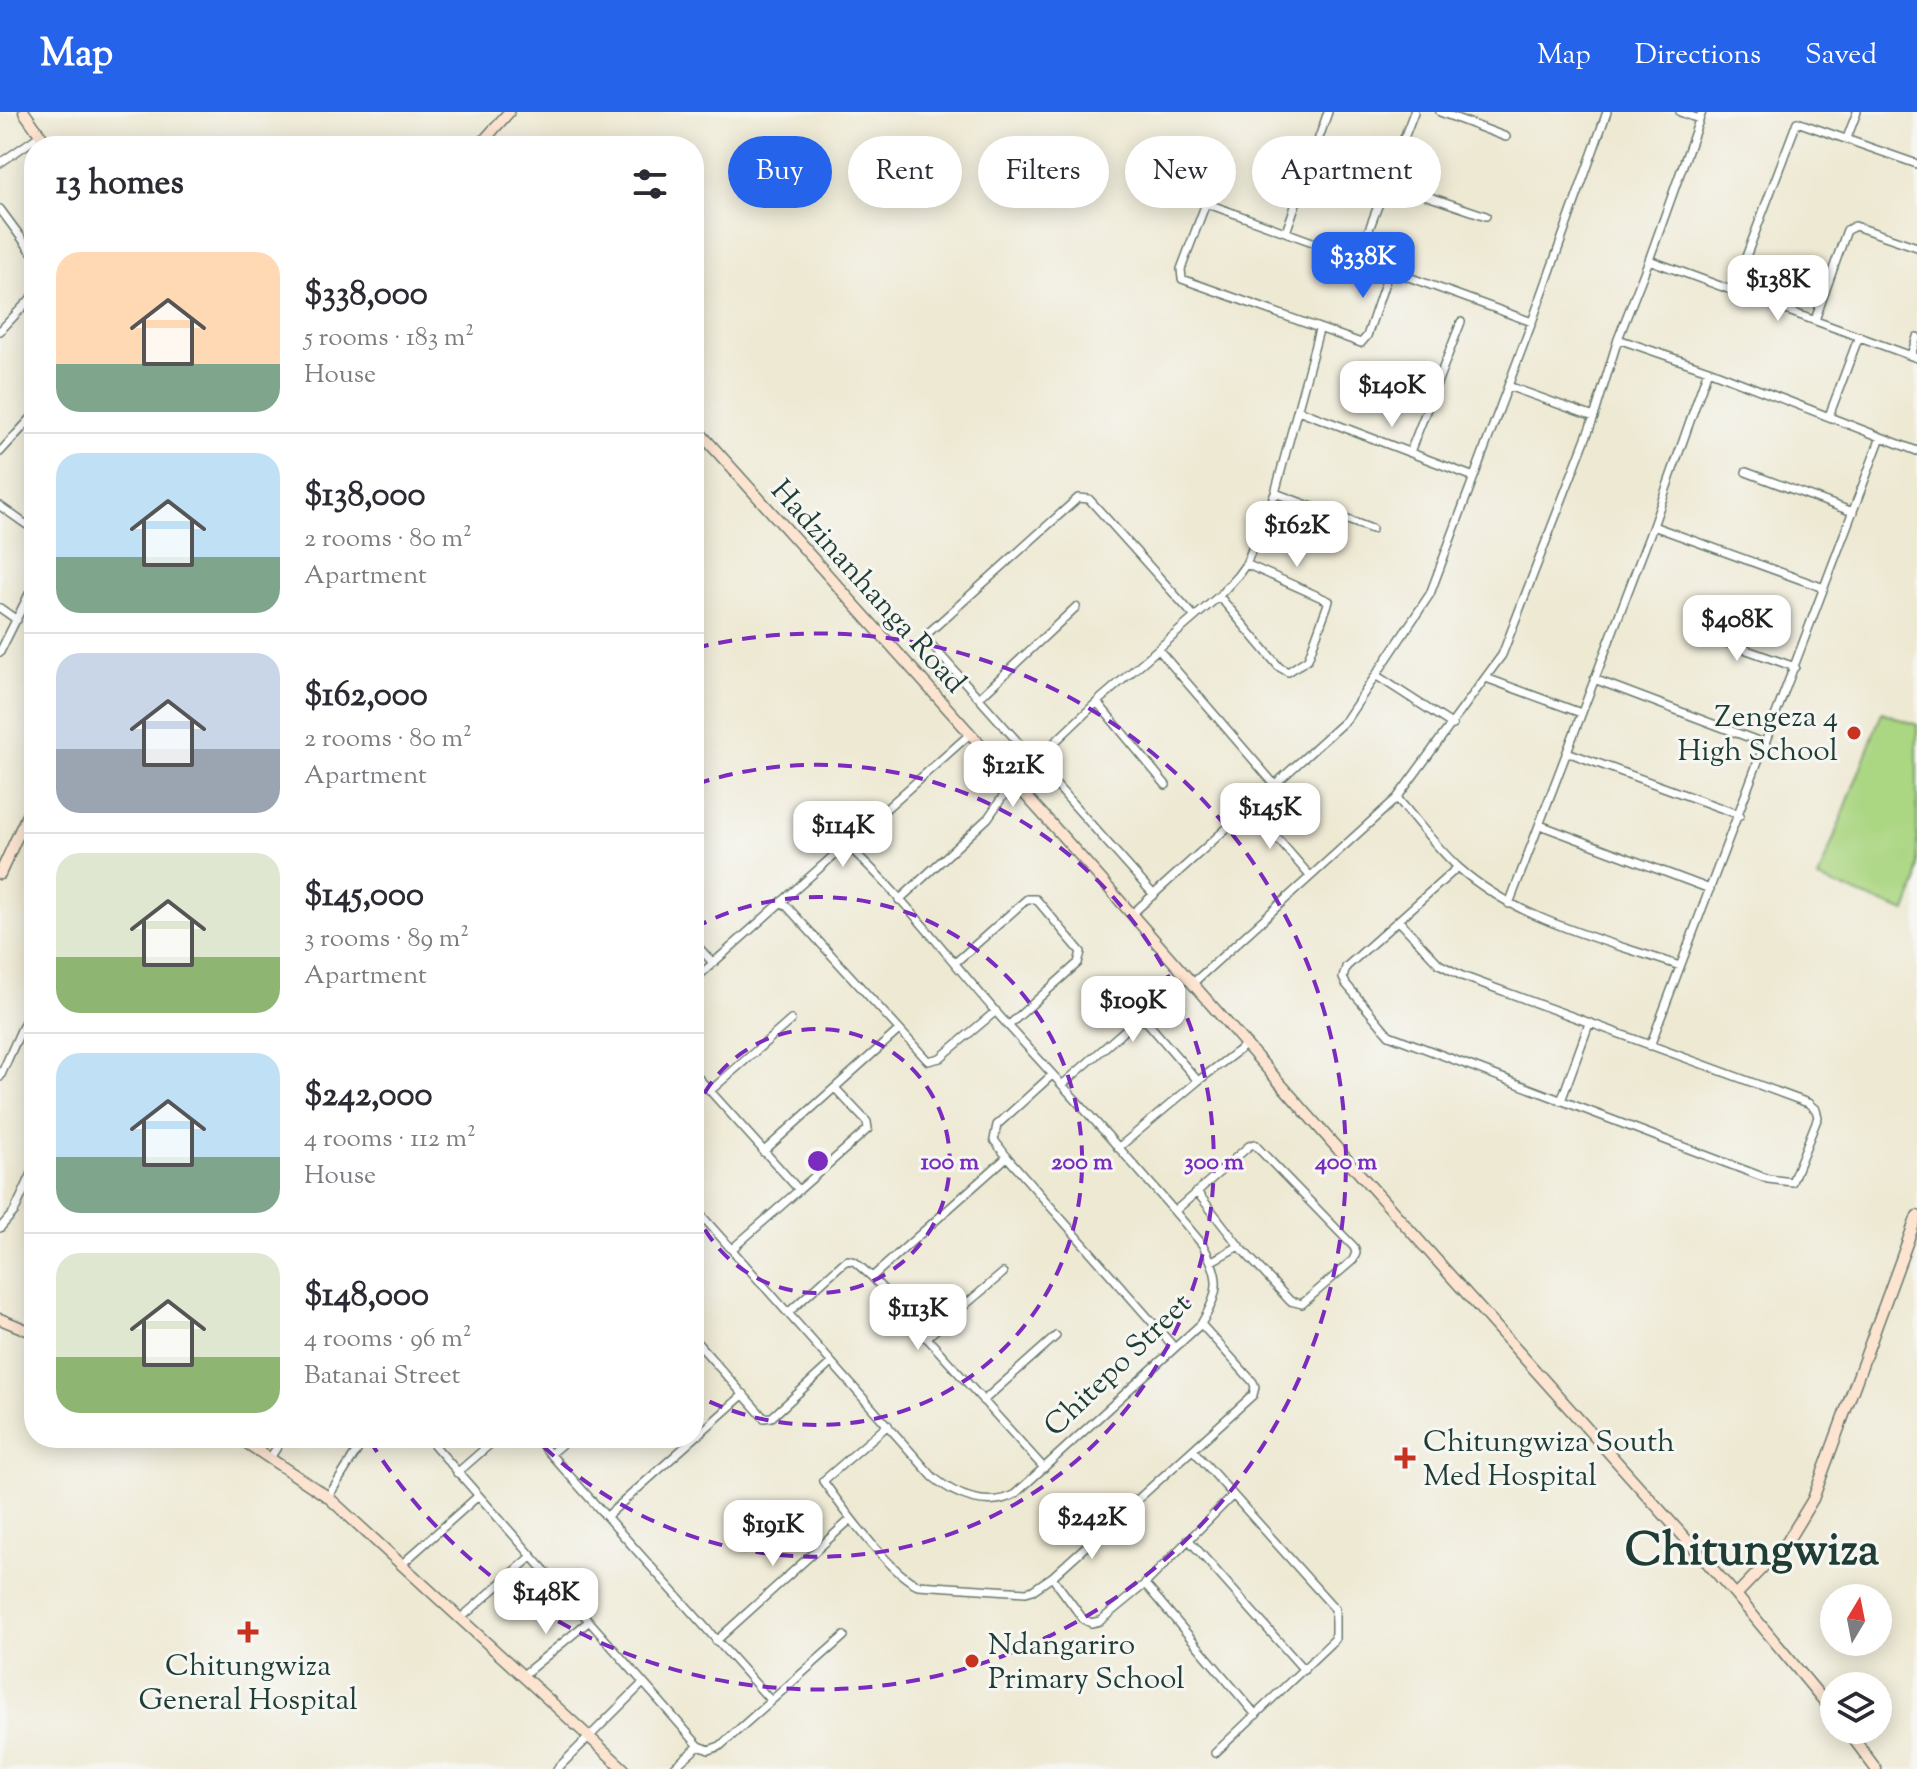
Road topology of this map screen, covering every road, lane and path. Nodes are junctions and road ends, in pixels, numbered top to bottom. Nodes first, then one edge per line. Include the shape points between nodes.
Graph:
1 (24, 112) edge
2 (509, 112) edge
3 (1328, 112) edge
4 (1414, 112) edge
5 (1440, 112) edge
6 (1607, 112) edge
7 (1680, 112) edge
8 (1800, 112) edge
9 (1857, 112) edge
10 (1700, 116) edge
11 (1797, 122) junction
12 (39, 136) edge
13 (488, 136) edge
14 (1406, 136) edge
15 (1506, 137) dead end
16 (1847, 138) junction
17 (24, 146) edge
18 (0, 163) edge
19 (1917, 164) edge
20 (1441, 201) edge
21 (1204, 208) edge
22 (1220, 208) edge
23 (1379, 208) edge
24 (0, 209) edge
25 (1486, 216) dead end
26 (1286, 232) junction
27 (24, 241) edge
28 (1917, 247) edge
29 (1358, 258) junction
30 (1649, 260) junction
31 (1389, 271) junction
32 (1733, 291) junction
33 (24, 306) edge
34 (1815, 320) junction
35 (1461, 322) dead end
36 (1532, 322) junction
37 (1319, 330) junction
38 (0, 331) edge
39 (1859, 336) junction
40 (1917, 337) edge
41 (1618, 339) junction
42 (1914, 356) edge
43 (1708, 370) junction
44 (1508, 386) junction
45 (1298, 410) junction
46 (1829, 416) junction
47 (1594, 417) junction
48 (24, 426) edge
49 (704, 437) edge
50 (1881, 437) junction
51 (1917, 451) edge
52 (0, 452) edge
53 (1410, 452) junction
54 (1746, 472) dead end
55 (1474, 477) junction
56 (1275, 493) junction
57 (0, 506) edge
58 (1853, 512) junction
59 (24, 523) edge
60 (1653, 526) junction
61 (1372, 529) dead end
62 (1246, 564) junction
63 (1824, 588) junction
64 (1219, 596) junction
65 (24, 605) edge
66 (1076, 607) dead end
67 (0, 608) edge
68 (1194, 616) junction
69 (17, 620) junction
70 (1690, 630) dead end
71 (1158, 649) junction
72 (0, 652) edge
73 (1795, 667) junction
74 (1377, 676) junction
75 (1486, 678) junction
76 (1594, 679) junction
77 (979, 698) junction
78 (1097, 702) junction
79 (1581, 713) junction
80 (1453, 725) junction
81 (970, 734) junction
82 (1766, 744) junction
83 (1567, 752) junction
84 (1035, 761) junction
85 (1013, 782) junction
86 (1166, 785) dead end
87 (1275, 785) junction
88 (1397, 798) junction
89 (1250, 807) junction
90 (1740, 815) junction
91 (24, 822) edge
92 (1540, 825) junction
93 (847, 845) junction
94 (1458, 867) junction
95 (0, 874) edge
96 (1310, 876) junction
97 (1710, 889) junction
98 (1154, 895) junction
99 (899, 900) junction
100 (782, 901) junction
101 (1509, 904) junction
102 (1132, 914) junction
103 (1399, 921) junction
104 (704, 953) edge
105 (956, 962) junction
106 (713, 963) junction
107 (1680, 966) junction
108 (704, 971) edge
109 (1193, 983) junction
110 (996, 1011) junction
111 (791, 1020) dead end
112 (24, 1023) edge
113 (1589, 1024) junction
114 (1009, 1025) junction
115 (899, 1030) junction
116 (1247, 1044) junction
117 (1650, 1046) junction
118 (1052, 1075) junction
119 (0, 1077) edge
120 (1198, 1081) junction
121 (704, 1084) edge
122 (1062, 1085) junction
123 (835, 1088) junction
124 (710, 1091) junction
125 (1561, 1101) junction
126 (1118, 1148) junction
127 (763, 1152) junction
128 (1007, 1157) junction
129 (24, 1190) edge
130 (799, 1190) junction
131 (1197, 1192) junction
132 (1175, 1211) junction
133 (1917, 1216) edge
134 (704, 1218) edge
135 (0, 1228) edge
136 (1239, 1246) junction
137 (732, 1249) junction
138 (1212, 1261) junction
139 (1003, 1273) dead end
140 (872, 1277) junction
141 (789, 1312) junction
142 (0, 1319) edge
143 (1201, 1324) junction
144 (24, 1329) edge
145 (1056, 1336) dead end
146 (926, 1338) junction
147 (1174, 1347) junction
148 (704, 1350) edge
149 (831, 1363) junction
150 (744, 1394) junction
151 (983, 1401) junction
152 (888, 1425) junction
153 (704, 1430) edge
154 (254, 1448) edge
155 (276, 1448) edge
156 (359, 1448) edge
157 (436, 1448) edge
158 (486, 1448) edge
159 (545, 1448) edge
160 (557, 1448) edge
161 (683, 1448) edge
162 (1193, 1450) junction
163 (550, 1454) junction
164 (270, 1458) junction
165 (1044, 1468) junction
166 (457, 1473) junction
167 (1232, 1496) junction
168 (328, 1497) junction
169 (477, 1497) junction
170 (607, 1516) junction
171 (851, 1519) junction
172 (1188, 1539) junction
173 (531, 1557) junction
174 (402, 1564) junction
175 (1052, 1577) junction
176 (1145, 1584) junction
177 (1736, 1595) junction
178 (461, 1618) junction
179 (588, 1622) junction
180 (844, 1636) dead end
181 (716, 1641) junction
182 (1304, 1670) junction
183 (523, 1675) junction
184 (643, 1683) junction
185 (1820, 1696) edge
186 (771, 1701) junction
187 (1256, 1715) junction
188 (588, 1735) junction
189 (1857, 1744) edge
190 (699, 1746) junction
191 (1215, 1753) dead end
192 (557, 1769) edge
193 (624, 1769) edge
194 (672, 1769) edge
195 (1876, 1769) edge

1 - 12 street
2 - 13 street
3 - 26 street
4 - 14 street
5 - 15 street
6 - 36 street
7 - 10 street
8 - 11 street
9 - 16 street
10 - 30 street
11 - 16 street
11 - 32 street
16 - 19 street
17 - 18 street
20 - 25 street
21 - 37 street via 1182,279
22 - 26 street
23 - 29 street
24 - 27 street
26 - 29 street
28 - 34 street via 1855,226 1847,230
29 - 31 street
30 - 32 street
30 - 41 street
31 - 36 street
31 - 37 street via 1361,343
32 - 34 street
33 - 38 street
34 - 39 street
35 - 53 street
36 - 44 street
37 - 45 street
39 - 42 street
39 - 46 street
40 - 42 street
41 - 43 street
41 - 47 street
43 - 46 street
43 - 60 street
44 - 47 street
44 - 55 street
45 - 53 street
45 - 56 street
46 - 50 street
47 - 75 street via 1502,655
48 - 52 street
49 - 81 street, Hadzinanhanga Road
50 - 51 street
50 - 58 street
53 - 55 street
54 - 58 street
55 - 74 street via 1430,594
56 - 61 street
56 - 62 street
57 - 59 street
58 - 63 street
60 - 63 street
60 - 76 street
62 - 64 street
62 - 64 street via 1329,601 1308,659 1288,672 1279,667
63 - 73 street
64 - 68 street
65 - 69 street
66 - 77 street
67 - 69 street
68 - 71 street
68 - 77 street via 1089,499 1078,498 927,634
69 - 72 street
70 - 73 street
71 - 78 street
71 - 87 street
73 - 82 street
74 - 80 street
74 - 87 street via 1346,720
75 - 79 street
75 - 80 street
76 - 79 street
76 - 82 street
77 - 84 street
78 - 84 street
78 - 86 street
79 - 83 street
80 - 88 street
81 - 85 street, Hadzinanhanga Road
81 - 93 street
82 - 90 street
83 - 90 street
83 - 92 street
84 - 85 street
84 - 98 street
85 - 99 street via 988,818
85 - 102 street, Hadzinanhanga Road
87 - 89 street
88 - 94 street
88 - 96 street
89 - 96 street
89 - 98 street
90 - 97 street
91 - 95 street
92 - 97 street
92 - 101 street
93 - 99 street, Chitepo Street
93 - 100 street
94 - 101 street
94 - 103 street
96 - 109 street
97 - 107 street
98 - 102 street
99 - 105 street, Chitepo Street
100 - 106 street
100 - 115 street
101 - 107 street
102 - 109 street, Hadzinanhanga Road
103 - 113 street via 1439,964
103 - 125 street via 1344,973 1346,984 1389,1035
104 - 106 street
105 - 110 street, Chitepo Street
105 - 114 street via 1027,899 1036,899 1081,952 1078,963
106 - 108 street
107 - 117 street
109 - 116 street, Hadzinanhanga Road
110 - 114 street, Chitepo Street
110 - 115 street via 934,1061 925,1059
111 - 124 street
112 - 119 street
113 - 117 street
113 - 125 street
114 - 118 street, Chitepo Street
115 - 123 street
116 - 120 street
116 - 177 street, Hadzinanhanga Road
117 - 125 street via 1813,1106 1818,1117 1792,1182 1768,1179
118 - 122 street, Chitepo Street
118 - 128 street via 997,1125 994,1140
120 - 122 street via 1142,1020
120 - 126 street
121 - 124 street
122 - 126 street, Chitepo Street
123 - 127 street
123 - 130 street via 868,1129
124 - 127 street
126 - 132 street, Chitepo Street
127 - 130 street
128 - 140 street
128 - 147 street
129 - 135 street
130 - 137 street
131 - 132 street
131 - 136 street
131 - 136 street via 1254,1144 1356,1253 1317,1292 1297,1304
132 - 138 street, Chitepo Street
133 - 177 street via 1813,1499 1787,1542
134 - 137 street, Chitepo Street
136 - 138 street
137 - 141 street, Chitepo Street
138 - 143 street, Chitepo Street via 1215,1300
139 - 146 street
140 - 141 street via 848,1260
140 - 146 street
141 - 149 street, Chitepo Street
142 - 144 street
143 - 147 street, Chitepo Street
143 - 162 street via 1253,1382 1255,1391
145 - 151 street
146 - 151 street
147 - 165 street, Chitepo Street
148 - 150 street
149 - 150 street via 772,1417 764,1418
149 - 152 street, Chitepo Street
150 - 153 street
151 - 165 street
152 - 165 street, Chitepo Street via 933,1477 976,1499 1007,1498
152 - 171 street via 823,1481
154 - 164 street
155 - 164 street
156 - 168 street
157 - 166 street
158 - 166 street
159 - 163 street
160 - 163 street
161 - 170 street
162 - 167 street
162 - 175 street
163 - 170 street
164 - 168 street
166 - 169 street
167 - 172 street
167 - 182 street via 1335,1609 1335,1639
168 - 174 street
169 - 173 street
169 - 174 street
170 - 181 street
171 - 175 street via 902,1576 918,1585 1026,1592
171 - 181 street
172 - 176 street
172 - 182 street
173 - 178 street
173 - 179 street
174 - 178 street
175 - 176 street via 1091,1623
176 - 187 street
177 - 185 street, Hadzinanhanga Road
178 - 183 street
179 - 183 street
179 - 184 street
180 - 186 street
181 - 186 street
182 - 187 street
183 - 188 street
184 - 188 street
184 - 190 street
186 - 190 street via 720,1746
187 - 191 street
188 - 192 street
188 - 193 street
189 - 195 street
190 - 194 street

